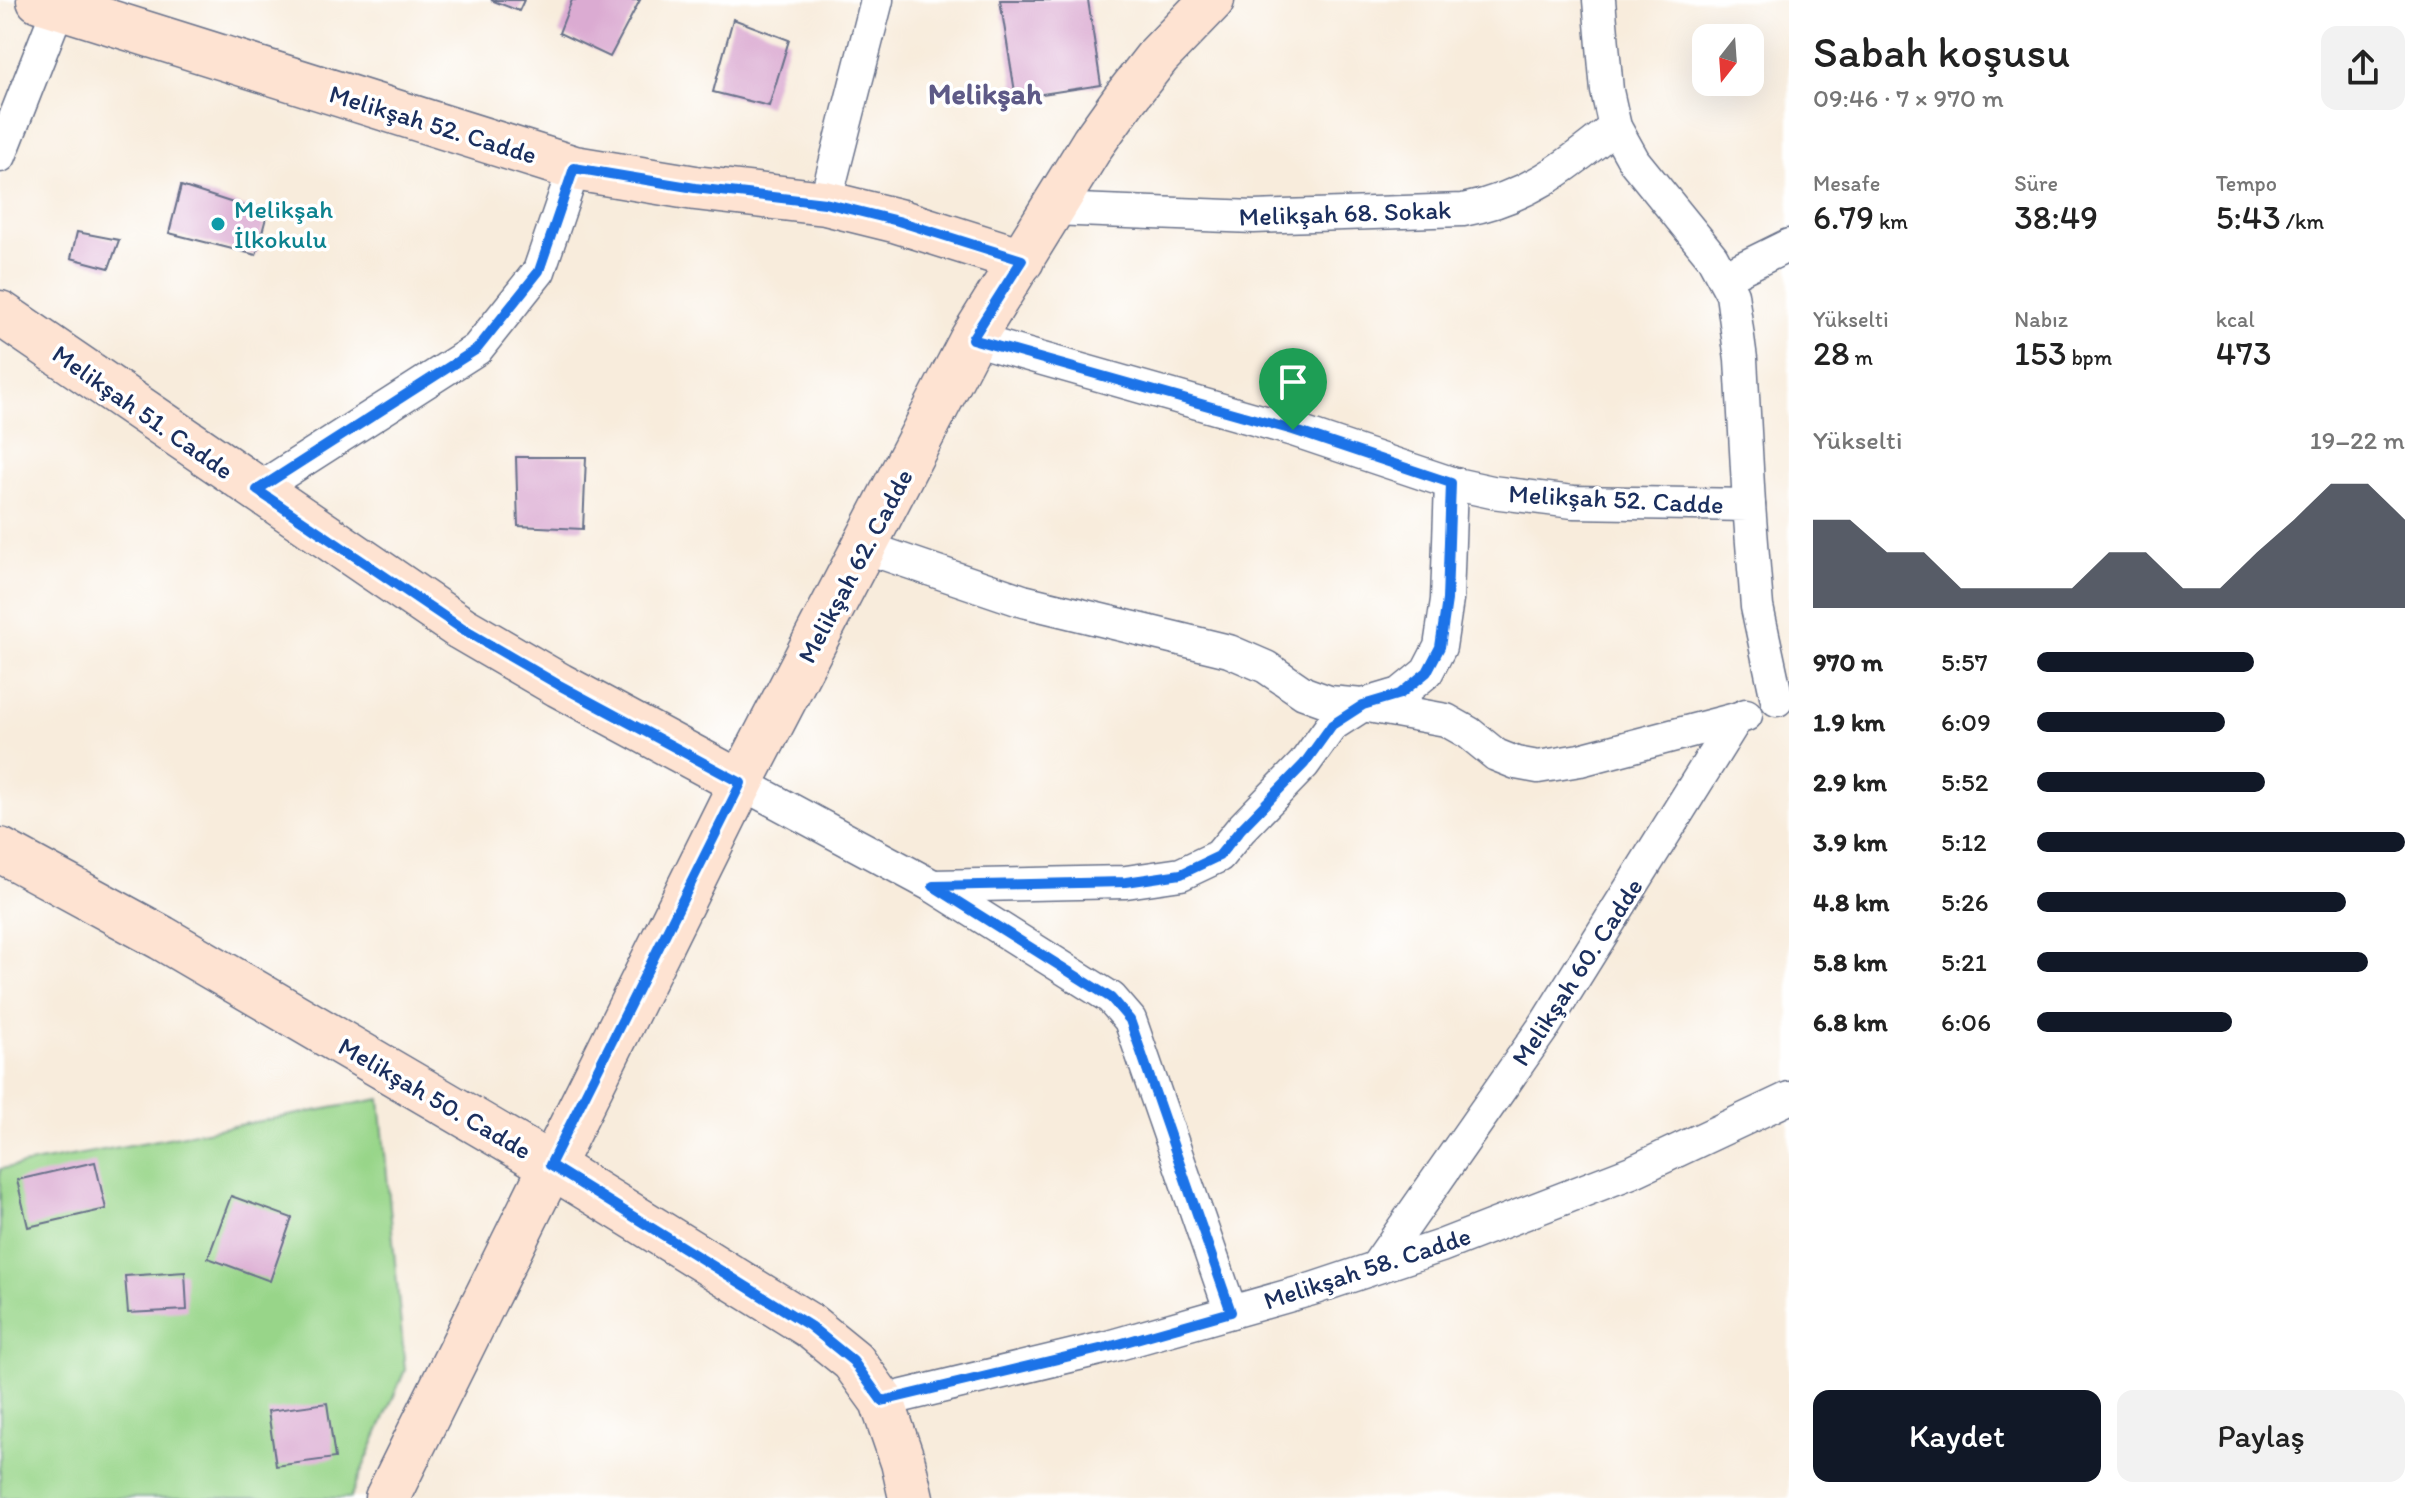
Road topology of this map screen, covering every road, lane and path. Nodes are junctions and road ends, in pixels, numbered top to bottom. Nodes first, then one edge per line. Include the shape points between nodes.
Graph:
1 (877, 0) edge
2 (1212, 0) edge
3 (1599, 0) edge
4 (49, 3) edge
5 (1615, 127) junction
6 (0, 156) edge
7 (574, 168) junction
8 (825, 203) junction
9 (1052, 209) junction
10 (1789, 245) edge
11 (1022, 260) junction
12 (1724, 277) junction
13 (0, 313) edge
14 (972, 339) junction
15 (1451, 483) junction
16 (257, 490) junction
17 (1749, 505) junction
18 (864, 547) junction
19 (1783, 698) edge
20 (1363, 705) junction
21 (1736, 719) junction
22 (741, 783) junction
23 (0, 850) edge
24 (933, 886) junction
25 (1789, 1098) edge
26 (550, 1165) junction
27 (1376, 1267) junction
28 (1231, 1312) junction
29 (882, 1401) junction
30 (387, 1498) edge
31 (911, 1498) edge

1 - 8 street
2 - 9 street, Melikşah 62. Cadde via 1149,67
3 - 5 street
4 - 6 street
4 - 7 street, Melikşah 52. Cadde
5 - 9 street, Melikşah 68. Sokak via 1545,181 1493,205 1463,210 1254,217
5 - 12 street via 1634,161
7 - 8 street, Melikşah 52. Cadde
7 - 16 street via 539,271 477,349
8 - 11 street, Melikşah 52. Cadde
9 - 11 street, Melikşah 62. Cadde
10 - 12 street
11 - 14 street, Melikşah 62. Cadde
12 - 17 street via 1732,294 1741,359
13 - 16 street, Melikşah 51. Cadde
14 - 15 street, Melikşah 52. Cadde via 1293,430
14 - 18 street, Melikşah 62. Cadde
15 - 17 street, Melikşah 52. Cadde via 1573,502
15 - 20 street via 1440,647 1427,672 1400,694
16 - 22 street, Melikşah 51. Cadde via 461,628
17 - 19 street, Melikşah 52. Cadde via 1757,607
18 - 20 street via 1023,601 1229,651 1266,667 1304,693
18 - 22 street, Melikşah 62. Cadde
19 - 21 street
20 - 21 street via 1446,720 1496,755 1538,767
20 - 24 street via 1332,725 1304,764 1219,856 1181,874 1126,882
21 - 27 street, Melikşah 60. Cadde via 1545,1025
22 - 24 street, Melikşah 51. Cadde
22 - 26 street, Melikşah 62. Cadde
23 - 26 street, Melikşah 50. Cadde via 162,938
24 - 28 street, Melikşah 51. Cadde via 1111,998 1130,1020
25 - 27 street, Melikşah 58. Cadde via 1634,1171
26 - 29 street, Melikşah 50. Cadde via 810,1326 853,1361
26 - 30 street, Melikşah 62. Cadde
27 - 28 street, Melikşah 58. Cadde
28 - 29 street, Melikşah 58. Cadde
29 - 31 street, Melikşah 50. Cadde

